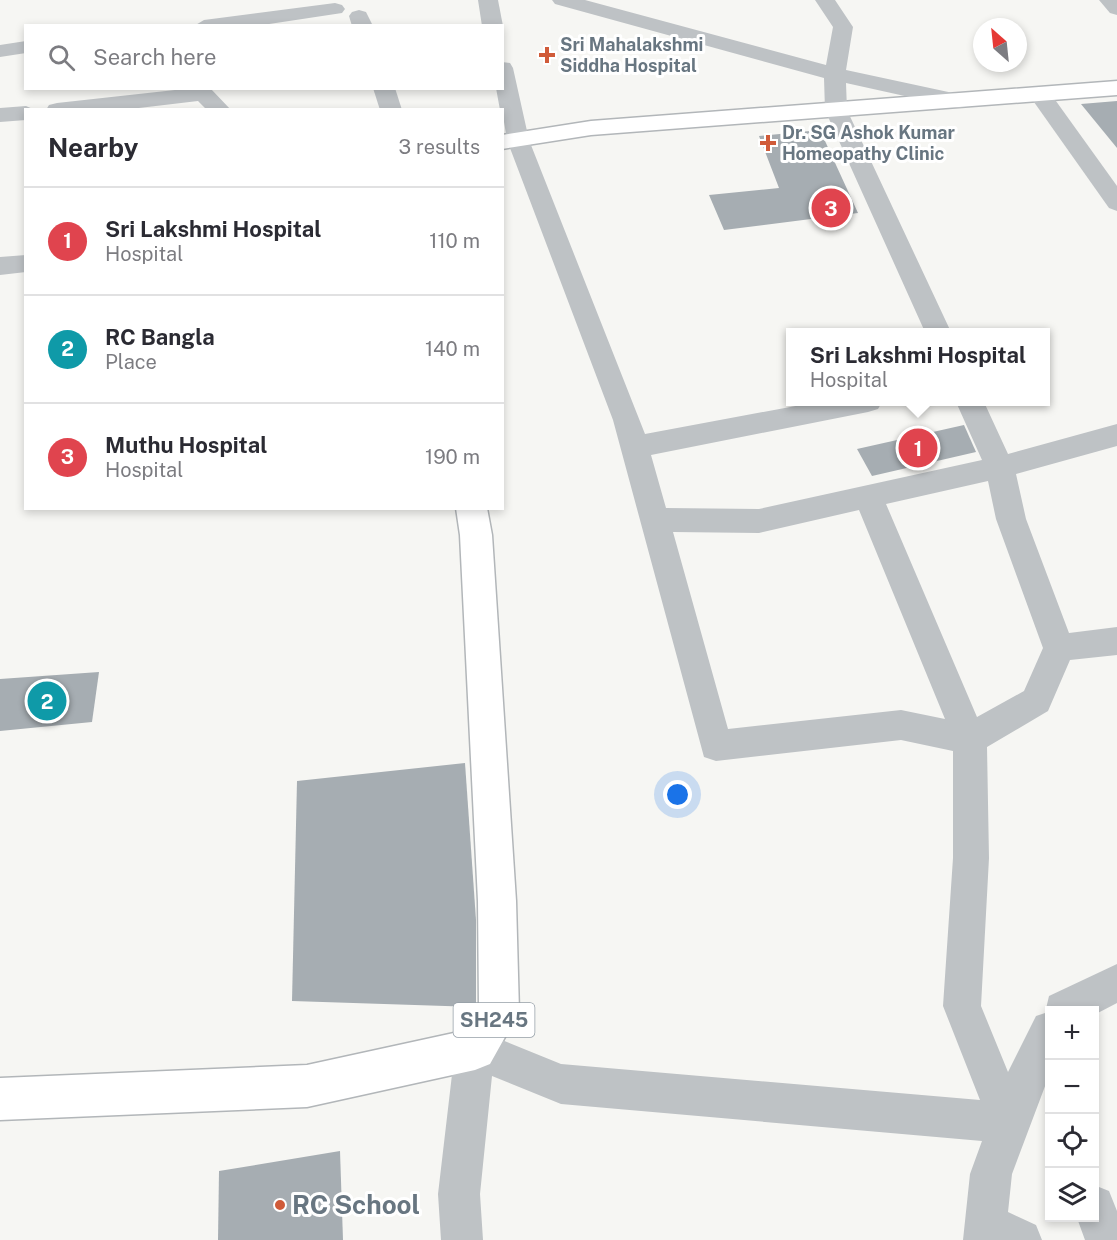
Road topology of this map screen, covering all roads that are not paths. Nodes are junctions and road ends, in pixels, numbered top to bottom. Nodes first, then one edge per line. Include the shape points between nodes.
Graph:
1 (488, 0) edge
2 (562, 0) edge
3 (825, 0) edge
4 (1108, 0) edge
5 (335, 9) dead end
6 (1117, 9) edge
7 (219, 24) edge
8 (493, 24) edge
9 (24, 47) edge
10 (0, 51) edge
11 (835, 74) junction
12 (504, 86) edge
13 (1117, 88) edge
14 (385, 90) edge
15 (1041, 95) junction
16 (959, 101) junction
17 (75, 108) edge
18 (218, 108) edge
19 (390, 108) edge
20 (836, 110) junction
21 (24, 113) edge
22 (0, 115) edge
23 (510, 141) edge
24 (1117, 203) edge
25 (24, 263) edge
26 (0, 266) edge
27 (936, 328) edge
28 (847, 406) edge
29 (972, 406) edge
30 (1117, 435) edge
31 (634, 447) junction
32 (1000, 468) junction
33 (868, 497) junction
34 (471, 510) edge
35 (654, 520) junction
36 (1117, 641) edge
37 (1059, 648) junction
38 (970, 739) junction
39 (1117, 983) edge
40 (1073, 1006) edge
41 (475, 1049) junction
42 (1045, 1051) edge
43 (0, 1099) edge
44 (1010, 1123) junction
45 (1099, 1218) edge
46 (997, 1235) edge
47 (462, 1240) edge
48 (1106, 1240) edge

1 - 8 street
2 - 11 street
3 - 11 street via 843,27
4 - 6 street
5 - 7 street
9 - 10 street
11 - 16 street
11 - 20 street
12 - 23 street
13 - 15 main road
14 - 19 street
15 - 16 main road
15 - 24 street
16 - 20 main road
17 - 18 street via 203,94
20 - 23 main road via 591,128
20 - 27 street
21 - 22 street
23 - 31 street via 627,420
25 - 26 street
28 - 31 street
29 - 32 street
30 - 32 street
31 - 35 street
32 - 33 street
32 - 37 street via 1011,519
33 - 35 street via 759,521
33 - 38 street
34 - 41 main road, SH245 via 478,559 500,1012
35 - 38 street via 716,746 901,725
36 - 37 street
37 - 38 street via 1036,700
38 - 44 street via 971,858 962,1006
39 - 40 street
41 - 43 main road, SH245 via 307,1086
41 - 44 street via 561,1084
41 - 47 street via 459,1194
42 - 44 street via 1023,1085
44 - 46 street via 992,1174
45 - 48 street

